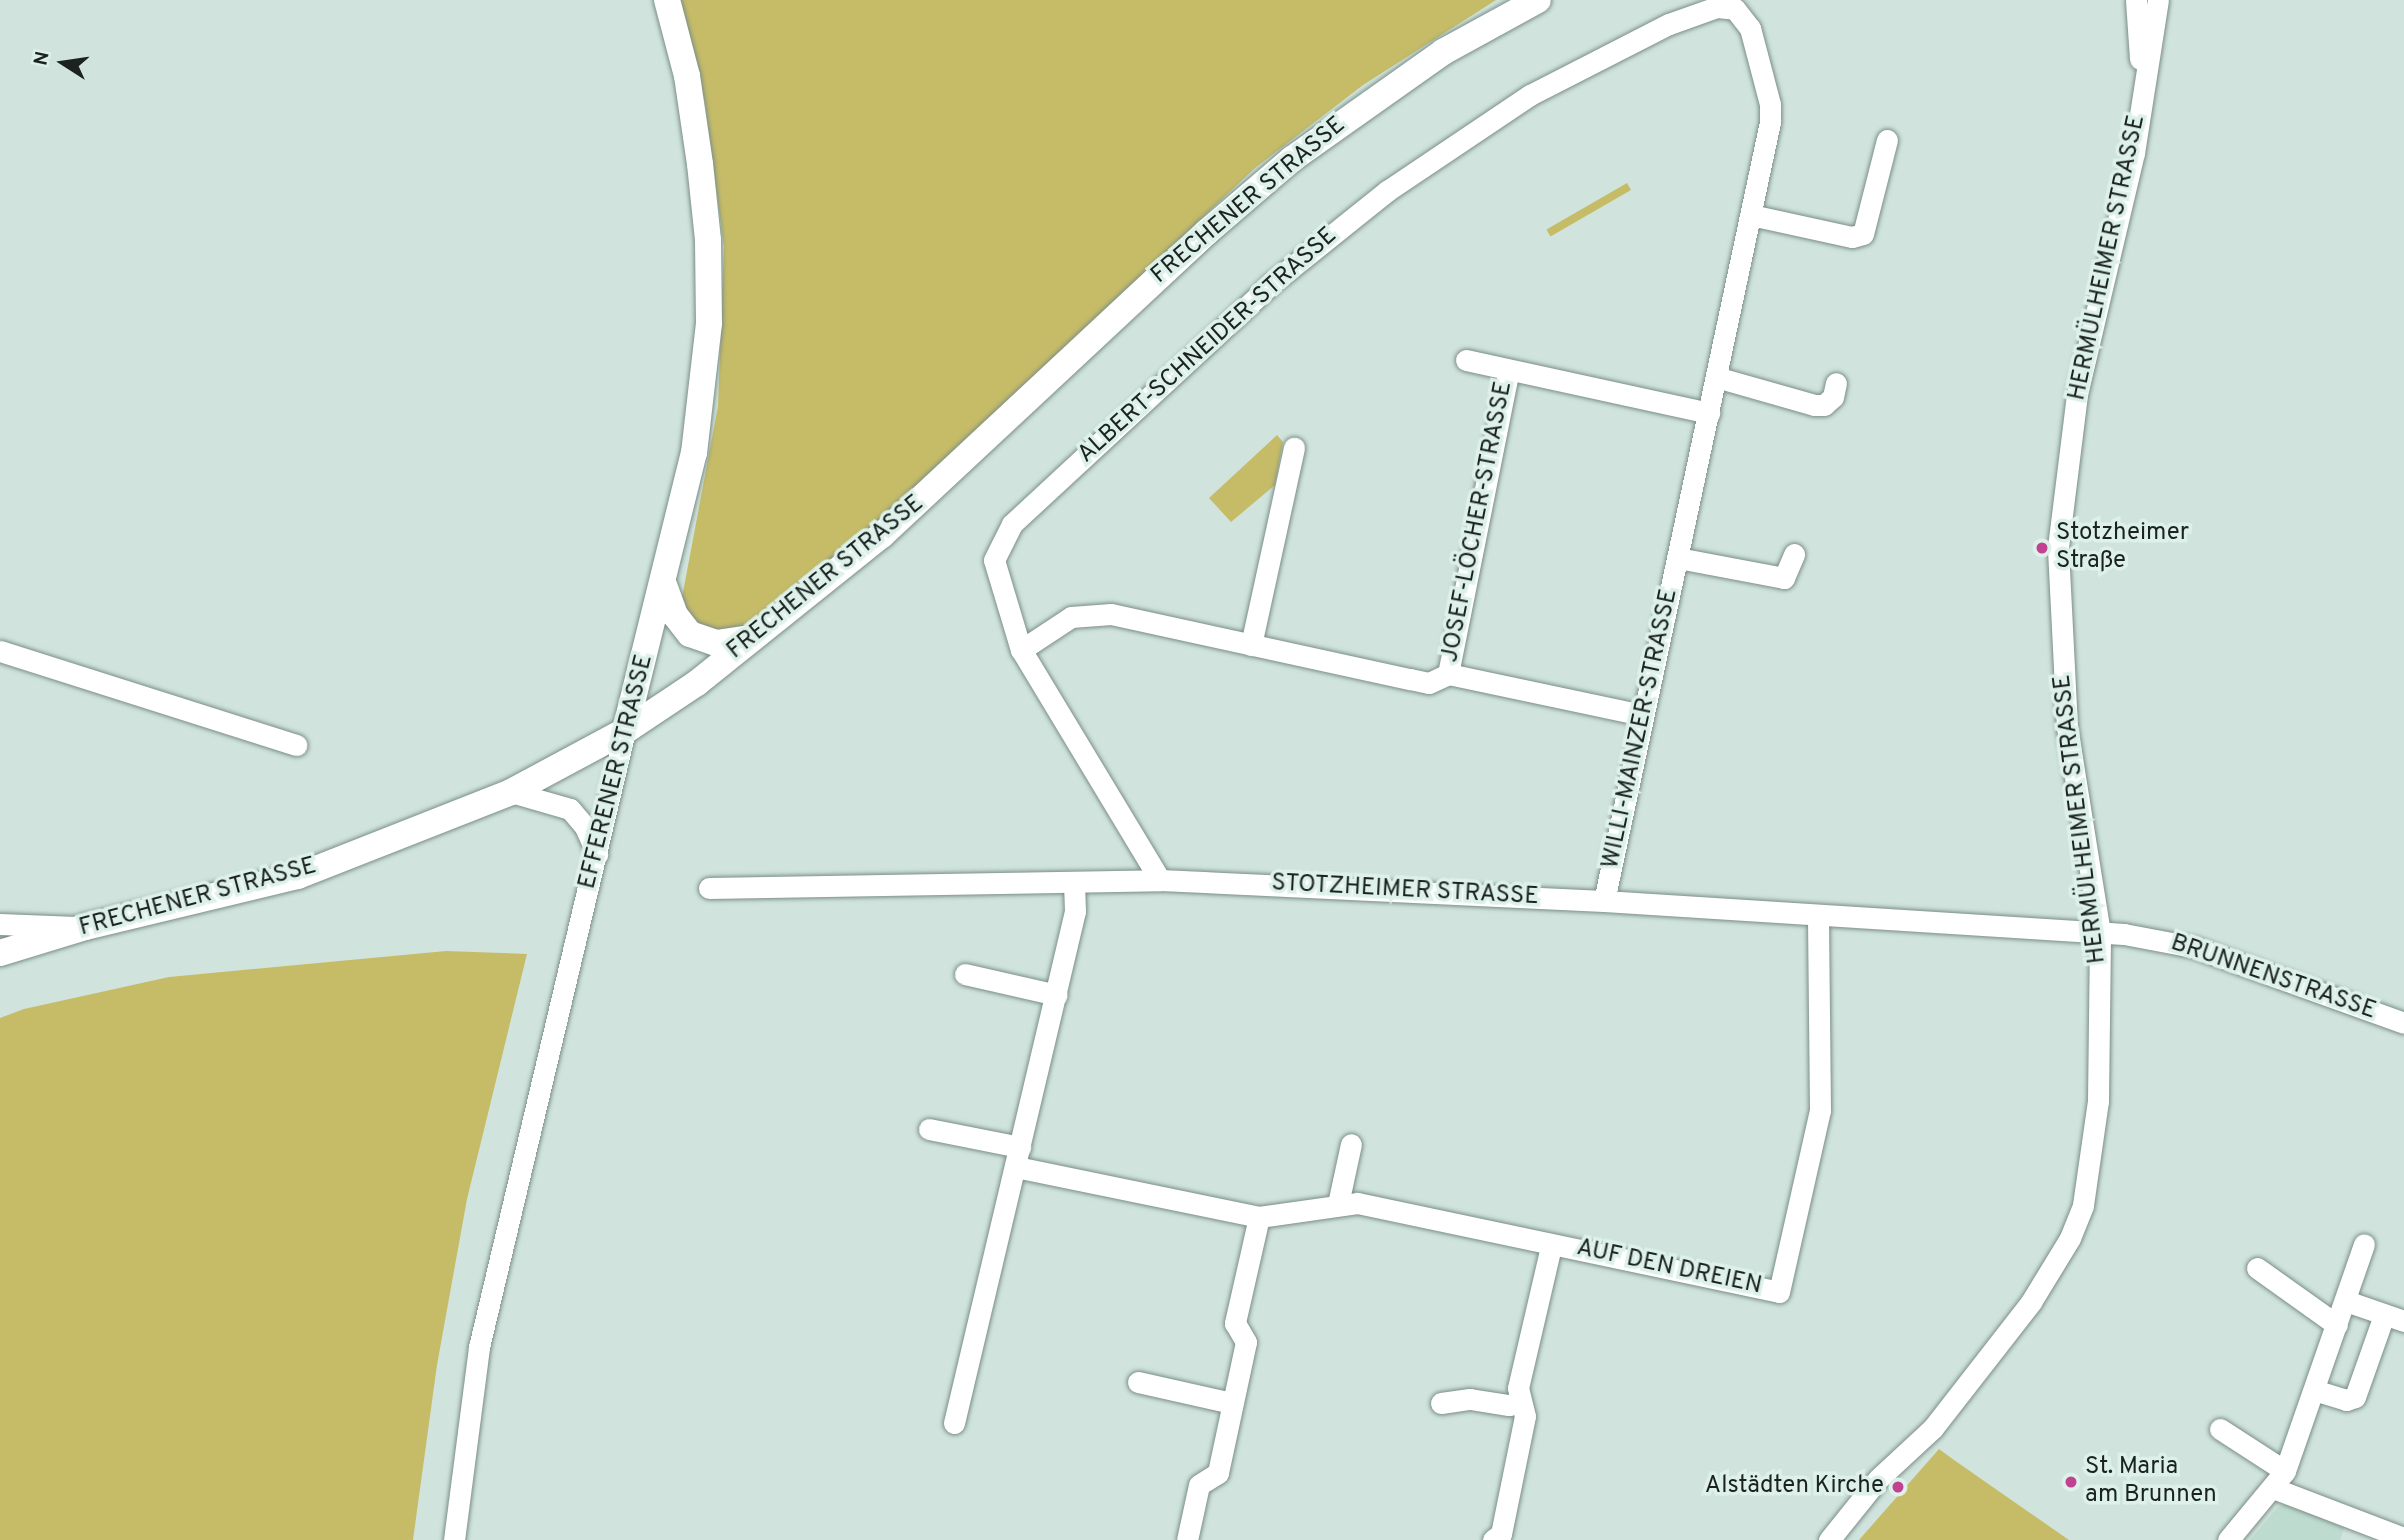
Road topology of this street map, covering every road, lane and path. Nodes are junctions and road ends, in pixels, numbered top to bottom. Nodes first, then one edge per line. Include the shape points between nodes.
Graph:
1 (667, 0) edge
2 (1538, 0) edge
3 (2136, 0) edge
4 (2158, 0) edge
5 (1751, 9) edge
6 (2142, 100) junction
7 (1887, 140) dead end
8 (1751, 215) junction
9 (1466, 360) dead end
10 (1508, 370) junction
11 (1716, 377) junction
12 (1836, 383) dead end
13 (1709, 413) junction
14 (1294, 448) dead end
15 (1794, 554) dead end
16 (1678, 558) junction
17 (664, 585) junction
18 (754, 638) junction
19 (1251, 645) junction
20 (1021, 650) junction
21 (0, 651) edge
22 (1448, 674) junction
23 (1643, 715) junction
24 (625, 731) junction
25 (296, 745) dead end
26 (511, 792) junction
27 (597, 854) junction
28 (1160, 880) junction
29 (1074, 883) junction
30 (709, 888) dead end
31 (1604, 901) junction
32 (1818, 918) junction
33 (0, 923) edge
34 (85, 927) junction
35 (2100, 933) junction
36 (0, 953) edge
37 (965, 974) dead end
38 (1056, 995) junction
39 (2404, 1023) edge
40 (929, 1129) dead end
41 (1351, 1144) dead end
42 (1018, 1157) junction
43 (1338, 1204) junction
44 (1259, 1217) junction
45 (2364, 1244) dead end
46 (1550, 1246) junction
47 (2257, 1268) dead end
48 (2346, 1301) junction
49 (2394, 1318) edge
50 (2337, 1325) junction
51 (1138, 1382) dead end
52 (2314, 1390) junction
53 (1520, 1402) junction
54 (1441, 1403) dead end
55 (1232, 1404) junction
56 (954, 1423) dead end
57 (2220, 1429) dead end
58 (2279, 1479) junction
59 (2401, 1538) edge
60 (454, 1540) edge
61 (1186, 1540) edge
62 (1493, 1540) edge
63 (1829, 1540) edge
64 (2228, 1540) edge

1 - 17 main road, EFFERENER STRASSE via 687,76 700,164 708,240 709,323 694,453
2 - 18 main road, FRECHENER STRASSE via 1433,59 1292,159 1207,232 882,536
3 - 6 street, HERMÜLHEIMER STRASSE
4 - 6 street, HERMÜLHEIMER STRASSE
5 - 8 street, WILLI-MAINZER-STRASSE via 1770,104
5 - 20 street, ALBERT-SCHNEIDER-STRASSE via 1717,7 1669,24 1530,95 1387,191 1271,284 1012,524 994,560
6 - 35 street, HERMÜLHEIMER STRASSE via 2121,214 2077,394 2058,547 2067,727
7 - 8 street via 1863,234 1852,237
8 - 11 street, WILLI-MAINZER-STRASSE
9 - 10 street, JOSEF-LÖCHER-STRASSE
10 - 13 street, JOSEF-LÖCHER-STRASSE
10 - 22 street, JOSEF-LÖCHER-STRASSE
11 - 12 street via 1814,405 1824,405 1833,397
11 - 13 street, WILLI-MAINZER-STRASSE
13 - 16 street, WILLI-MAINZER-STRASSE
14 - 19 street
15 - 16 street, WILLI-MAINZER-STRASSE via 1784,578
16 - 23 street, WILLI-MAINZER-STRASSE
17 - 18 main road via 675,615 690,635 716,643
17 - 24 main road, EFFERENER STRASSE
18 - 24 main road, FRECHENER STRASSE
19 - 20 street via 1111,614 1071,617
19 - 22 street via 1429,683
20 - 28 street, ALBERT-SCHNEIDER-STRASSE
21 - 25 street
22 - 23 street
23 - 31 street, WILLI-MAINZER-STRASSE
24 - 26 main road, FRECHENER STRASSE
24 - 27 street, EFFERENER STRASSE
26 - 27 street via 570,808
26 - 34 main road, FRECHENER STRASSE via 298,876
27 - 60 street, EFFERENER STRASSE via 479,1347
28 - 29 street, STOTZHEIMER STRASSE
28 - 31 street, STOTZHEIMER STRASSE
29 - 30 street, STOTZHEIMER STRASSE
29 - 38 street via 1075,911
31 - 32 street, STOTZHEIMER STRASSE
32 - 35 street, STOTZHEIMER STRASSE
32 - 46 street, AUF DEN DREIEN via 1820,1110 1779,1292
33 - 34 street
34 - 36 main road, FRECHENER STRASSE
35 - 39 street, BRUNNENSTRASSE via 2193,947
35 - 63 street, HERMÜLHEIMER STRASSE via 2098,1101 2083,1205 2070,1238 2031,1302 1933,1428 1878,1479
37 - 38 street
38 - 42 street
40 - 42 street
41 - 43 street
42 - 44 street
42 - 56 street
43 - 44 street
43 - 46 street via 1401,1210
44 - 55 street via 1235,1322 1246,1342
45 - 48 street
46 - 53 street, AUF DEN DREIEN via 1518,1388
47 - 50 street
48 - 49 street
48 - 50 street
49 - 52 street via 2355,1397 2346,1400
50 - 52 street
51 - 55 street
52 - 58 street
53 - 54 street via 1509,1405 1470,1399
53 - 62 street, AUF DEN DREIEN via 1525,1416 1501,1534
55 - 61 street via 1218,1473 1199,1485
57 - 58 street
58 - 59 street
58 - 64 street

